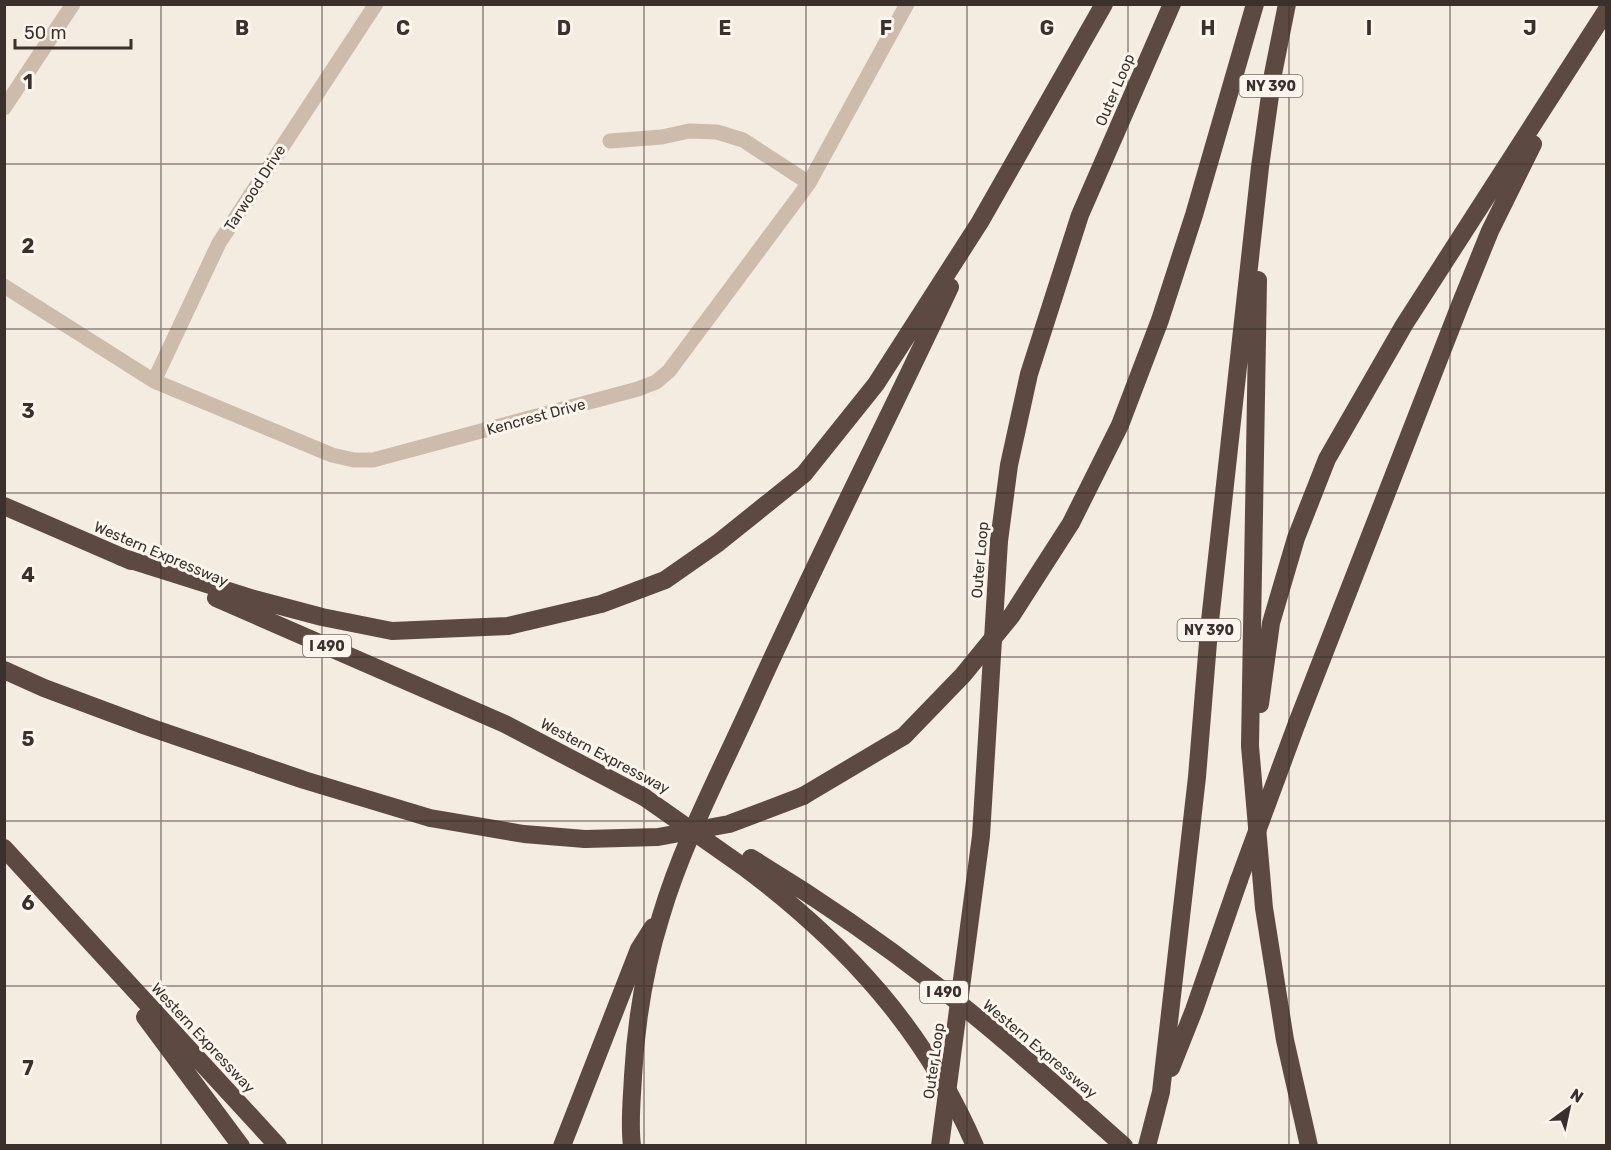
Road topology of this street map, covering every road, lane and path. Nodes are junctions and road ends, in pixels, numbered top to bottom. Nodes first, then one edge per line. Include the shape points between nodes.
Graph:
1 (376, 4) edge
2 (907, 4) edge
3 (1104, 4) edge
4 (1172, 4) edge
5 (1255, 4) edge
6 (1287, 4) edge
7 (68, 6) edge
8 (1606, 11) edge
9 (1570, 70) junction
10 (4, 108) edge
11 (610, 141) dead end
12 (1260, 167) junction
13 (809, 183) junction
14 (980, 222) junction
15 (4, 286) edge
16 (154, 381) junction
17 (4, 506) edge
18 (121, 557) junction
19 (4, 670) edge
20 (1252, 774) junction
21 (4, 848) edge
22 (749, 864) junction
23 (48, 896) junction
24 (661, 916) junction
25 (1161, 1092) junction
26 (241, 1146) edge
27 (278, 1146) edge
28 (562, 1146) edge
29 (632, 1146) edge
30 (940, 1146) edge
31 (975, 1146) edge
32 (1124, 1146) edge
33 (1147, 1146) edge
34 (1310, 1146) edge

1 - 16 street, Tarwood Drive via 219,243
2 - 13 street, Kencrest Drive
3 - 14 highway
4 - 30 highway, Outer Loop, bridge via 1080,215 1029,374 1009,465 999,541 981,836
5 - 19 highway, bridge via 1160,320 1120,425 1071,523 1012,615 963,675 911,728 803,796 729,824 658,837 585,839 524,834 430,818 304,780 146,726
6 - 12 highway, NY 390
7 - 10 street
8 - 9 highway
9 - 20 highway via 1404,325 1327,459 1296,538 1272,622
9 - 25 highway, bridge via 1490,231 1297,723
11 - 13 street via 689,131 717,132 743,140
12 - 20 highway
12 - 25 highway, NY 390
13 - 16 street, Kencrest Drive via 669,371 638,389 373,460 354,460 332,455
14 - 18 highway via 876,384 804,474 665,580 601,604 508,626 392,631 254,599
14 - 24 highway via 711,787
15 - 16 street, Kencrest Drive
17 - 18 highway, Western Expressway / I 490
18 - 22 highway, Western Expressway / I 490, bridge via 505,724 644,797
20 - 34 highway via 1264,908 1285,1040
21 - 23 highway, Western Expressway
22 - 31 highway via 874,984 918,1042
22 - 32 highway, Western Expressway / I 490 via 820,903 935,985
23 - 26 highway via 162,1038
23 - 27 highway, Western Expressway
24 - 28 highway via 639,949
24 - 29 highway via 635,1044
25 - 33 highway, NY 390

